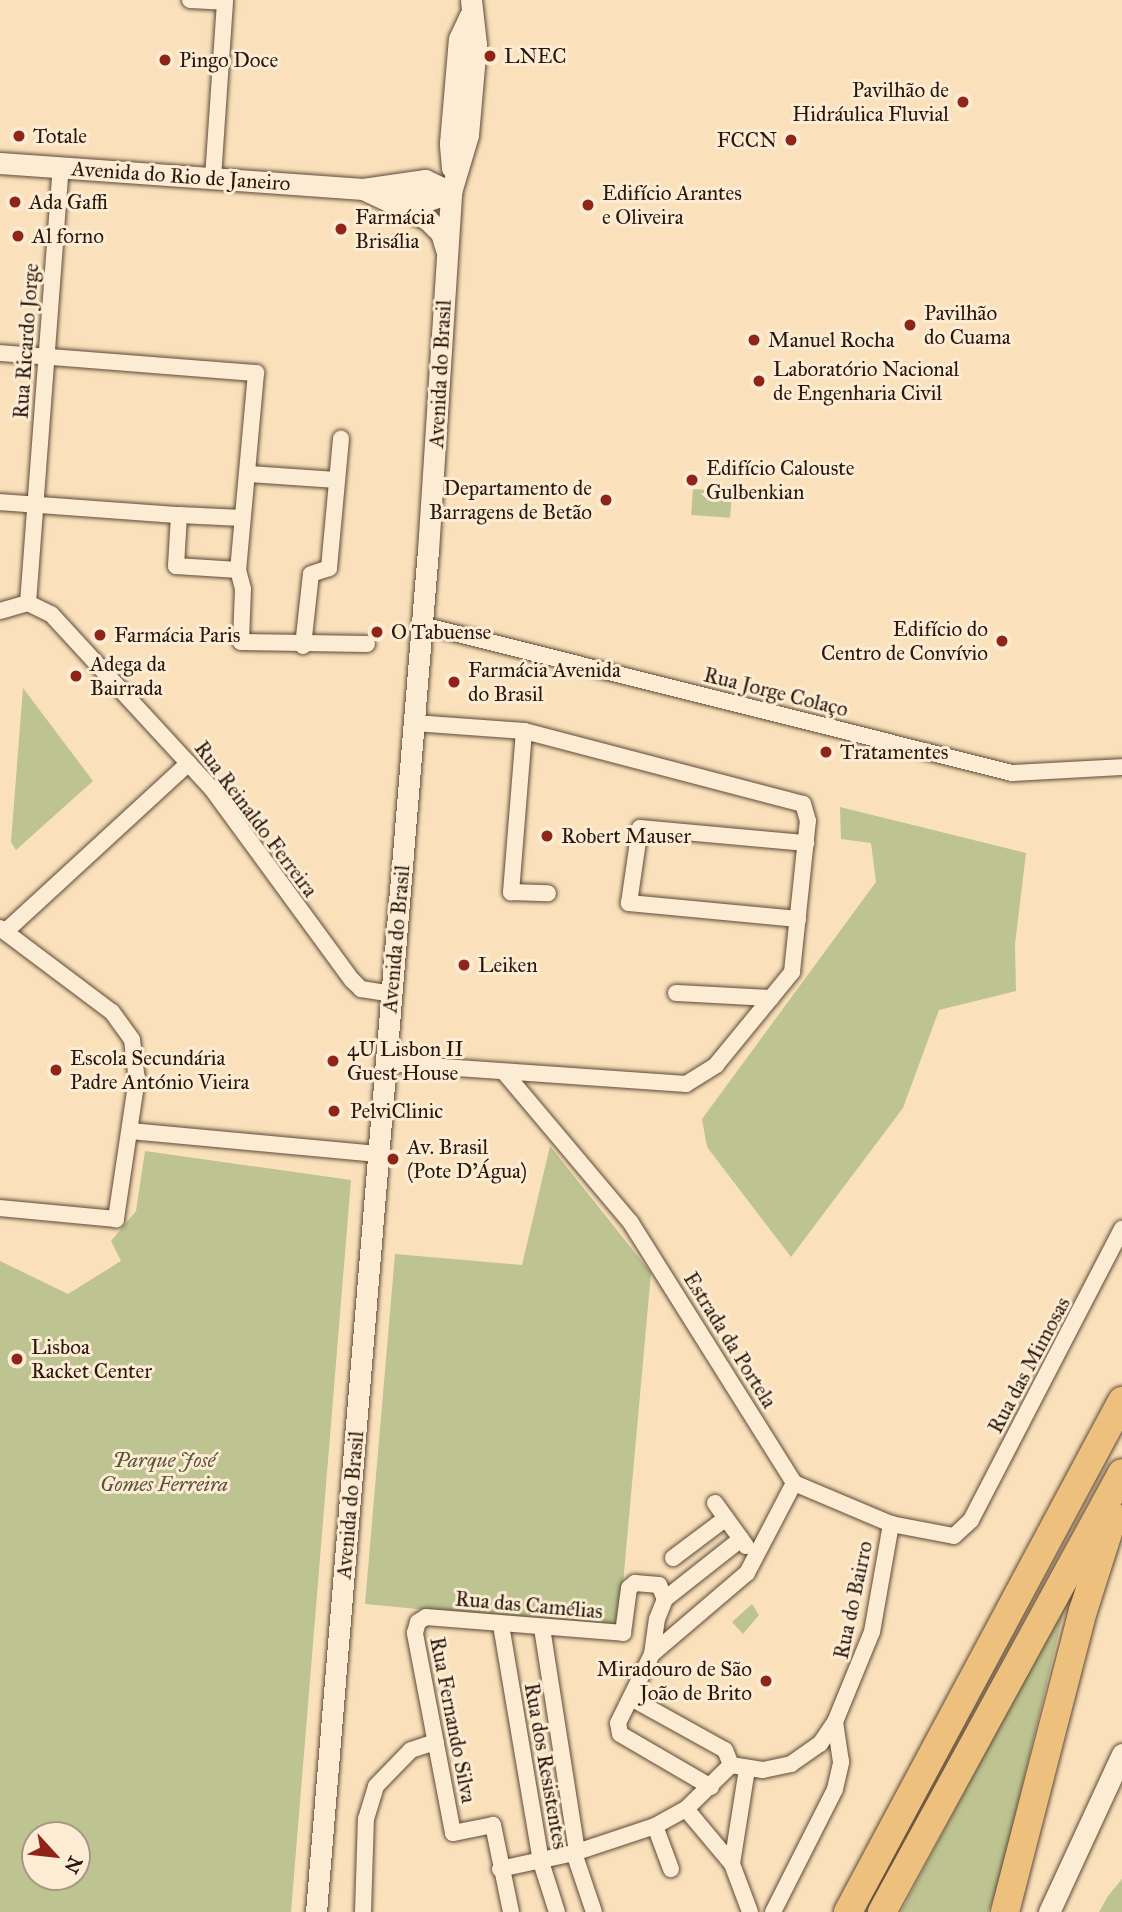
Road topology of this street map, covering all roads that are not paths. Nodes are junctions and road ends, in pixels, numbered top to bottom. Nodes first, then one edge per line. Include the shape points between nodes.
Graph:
1 (190, 0) edge
2 (225, 1) edge
3 (470, 8) edge
4 (0, 163) edge
5 (61, 167) junction
6 (213, 178) junction
7 (452, 184) junction
8 (363, 189) junction
9 (384, 197) junction
10 (446, 254) junction
11 (0, 353) edge
12 (46, 357) junction
13 (341, 439) dead end
14 (250, 474) junction
15 (335, 480) junction
16 (0, 502) edge
17 (35, 504) junction
18 (179, 515) junction
19 (242, 518) junction
20 (238, 570) junction
21 (28, 603) junction
22 (0, 611) edge
23 (422, 625) junction
24 (367, 644) dead end
25 (303, 646) junction
26 (414, 723) junction
27 (524, 731) junction
28 (189, 763) junction
29 (1122, 766) edge
30 (806, 843) junction
31 (548, 893) dead end
32 (797, 919) junction
33 (3, 930) edge
34 (676, 993) dead end
35 (391, 994) junction
36 (771, 998) junction
37 (386, 1063) junction
38 (504, 1072) junction
39 (130, 1131) junction
40 (378, 1154) junction
41 (0, 1208) edge
42 (1122, 1229) edge
43 (1122, 1401) edge
44 (1122, 1474) edge
45 (794, 1483) junction
46 (1122, 1488) edge
47 (715, 1503) dead end
48 (726, 1518) junction
49 (891, 1524) junction
50 (741, 1539) junction
51 (673, 1558) dead end
52 (757, 1559) junction
53 (666, 1599) junction
54 (422, 1618) joint
55 (501, 1625) junction
56 (542, 1628) junction
57 (652, 1654) junction
58 (631, 1698) junction
59 (835, 1722) junction
60 (436, 1742) junction
61 (1122, 1754) edge
62 (739, 1767) junction
63 (711, 1787) junction
64 (686, 1809) junction
65 (655, 1826) junction
66 (576, 1852) junction
67 (541, 1862) junction
68 (732, 1864) junction
69 (500, 1869) junction
70 (671, 1869) dead end
71 (862, 1884) junction
72 (316, 1912) edge
73 (363, 1912) edge
74 (511, 1912) edge
75 (557, 1912) edge
76 (594, 1912) edge
77 (750, 1912) edge
78 (773, 1912) edge
79 (840, 1912) edge
80 (848, 1912) edge
81 (882, 1912) edge
82 (1005, 1912) edge
83 (1049, 1912) edge

1 - 2 street
2 - 6 street
3 - 7 main road, Avenida do Brasil via 476,44 468,135
4 - 5 main road, Avenida do Rio de Janeiro
5 - 6 main road, Avenida do Rio de Janeiro
5 - 12 street, Rua Ricardo Jorge
6 - 8 main road, Avenida do Rio de Janeiro
7 - 8 main road, Avenida do Rio de Janeiro via 425,180
7 - 9 main road, Avenida do Rio de Janeiro via 429,200
7 - 10 main road, Avenida do Brasil
8 - 9 main road, Avenida do Rio de Janeiro
9 - 10 main road, Avenida do Rio de Janeiro via 435,225
10 - 23 main road, Avenida do Brasil
11 - 12 street
12 - 14 street via 256,373
12 - 17 street, Rua Ricardo Jorge
13 - 15 street
14 - 15 street
14 - 19 street
15 - 25 street via 329,568 311,573
16 - 17 street
17 - 18 street
17 - 21 street, Rua Ricardo Jorge
18 - 19 street
18 - 20 street via 176,566
19 - 20 street
20 - 25 street via 243,589 241,642
21 - 22 street
21 - 28 street, Rua Reinaldo Ferreira via 51,614
23 - 26 main road, Avenida do Brasil
23 - 29 street, Rua Jorge Colaço via 1012,773
24 - 25 street
26 - 27 street
26 - 35 main road, Avenida do Brasil
27 - 30 street via 803,804 808,821
27 - 31 street via 511,892
28 - 33 street
28 - 35 street, Rua Reinaldo Ferreira via 352,980 361,989
30 - 32 street
30 - 32 street via 640,828 629,903
32 - 36 street via 792,972
33 - 39 street via 86,989 132,1040 137,1077
34 - 36 street
35 - 37 main road, Avenida do Brasil
36 - 38 street via 716,1065 686,1084
37 - 38 street
37 - 40 main road, Avenida do Brasil
38 - 45 street, Estrada da Portela via 631,1223
39 - 40 street
39 - 41 street via 116,1219
40 - 72 main road, Avenida do Brasil
42 - 49 street, Rua das Mimosas via 971,1520 954,1536
43 - 71 highway
44 - 81 highway
45 - 49 street
45 - 52 street
46 - 82 highway via 1083,1611
47 - 48 street
48 - 50 street
48 - 51 street
49 - 59 street, Rua do Bairro via 872,1632
50 - 52 street
50 - 53 street
52 - 57 street via 735,1585
53 - 56 street, Rua das Camélias via 659,1585 635,1583 628,1593 623,1633
53 - 57 street via 657,1619
54 - 55 street, Rua das Camélias
54 - 60 street, Rua Fernando Silva via 415,1633
55 - 56 street, Rua das Camélias
55 - 67 street, Rua dos Resistentes
56 - 66 street
57 - 58 street
58 - 62 street via 725,1750
58 - 63 street via 617,1730
59 - 62 street, Rua do Bairro via 820,1744 791,1764
59 - 78 street via 841,1762 835,1789
60 - 69 street, Rua Fernando Silva via 453,1833 493,1825
60 - 73 street via 411,1750 376,1786 366,1819
61 - 83 main road
62 - 63 street
62 - 68 street
63 - 64 street
64 - 65 street
64 - 68 street
65 - 66 street
65 - 70 street
66 - 67 street
66 - 76 street
67 - 69 street
67 - 75 street, Rua dos Resistentes
68 - 77 street
69 - 74 street
71 - 79 highway
71 - 80 highway

